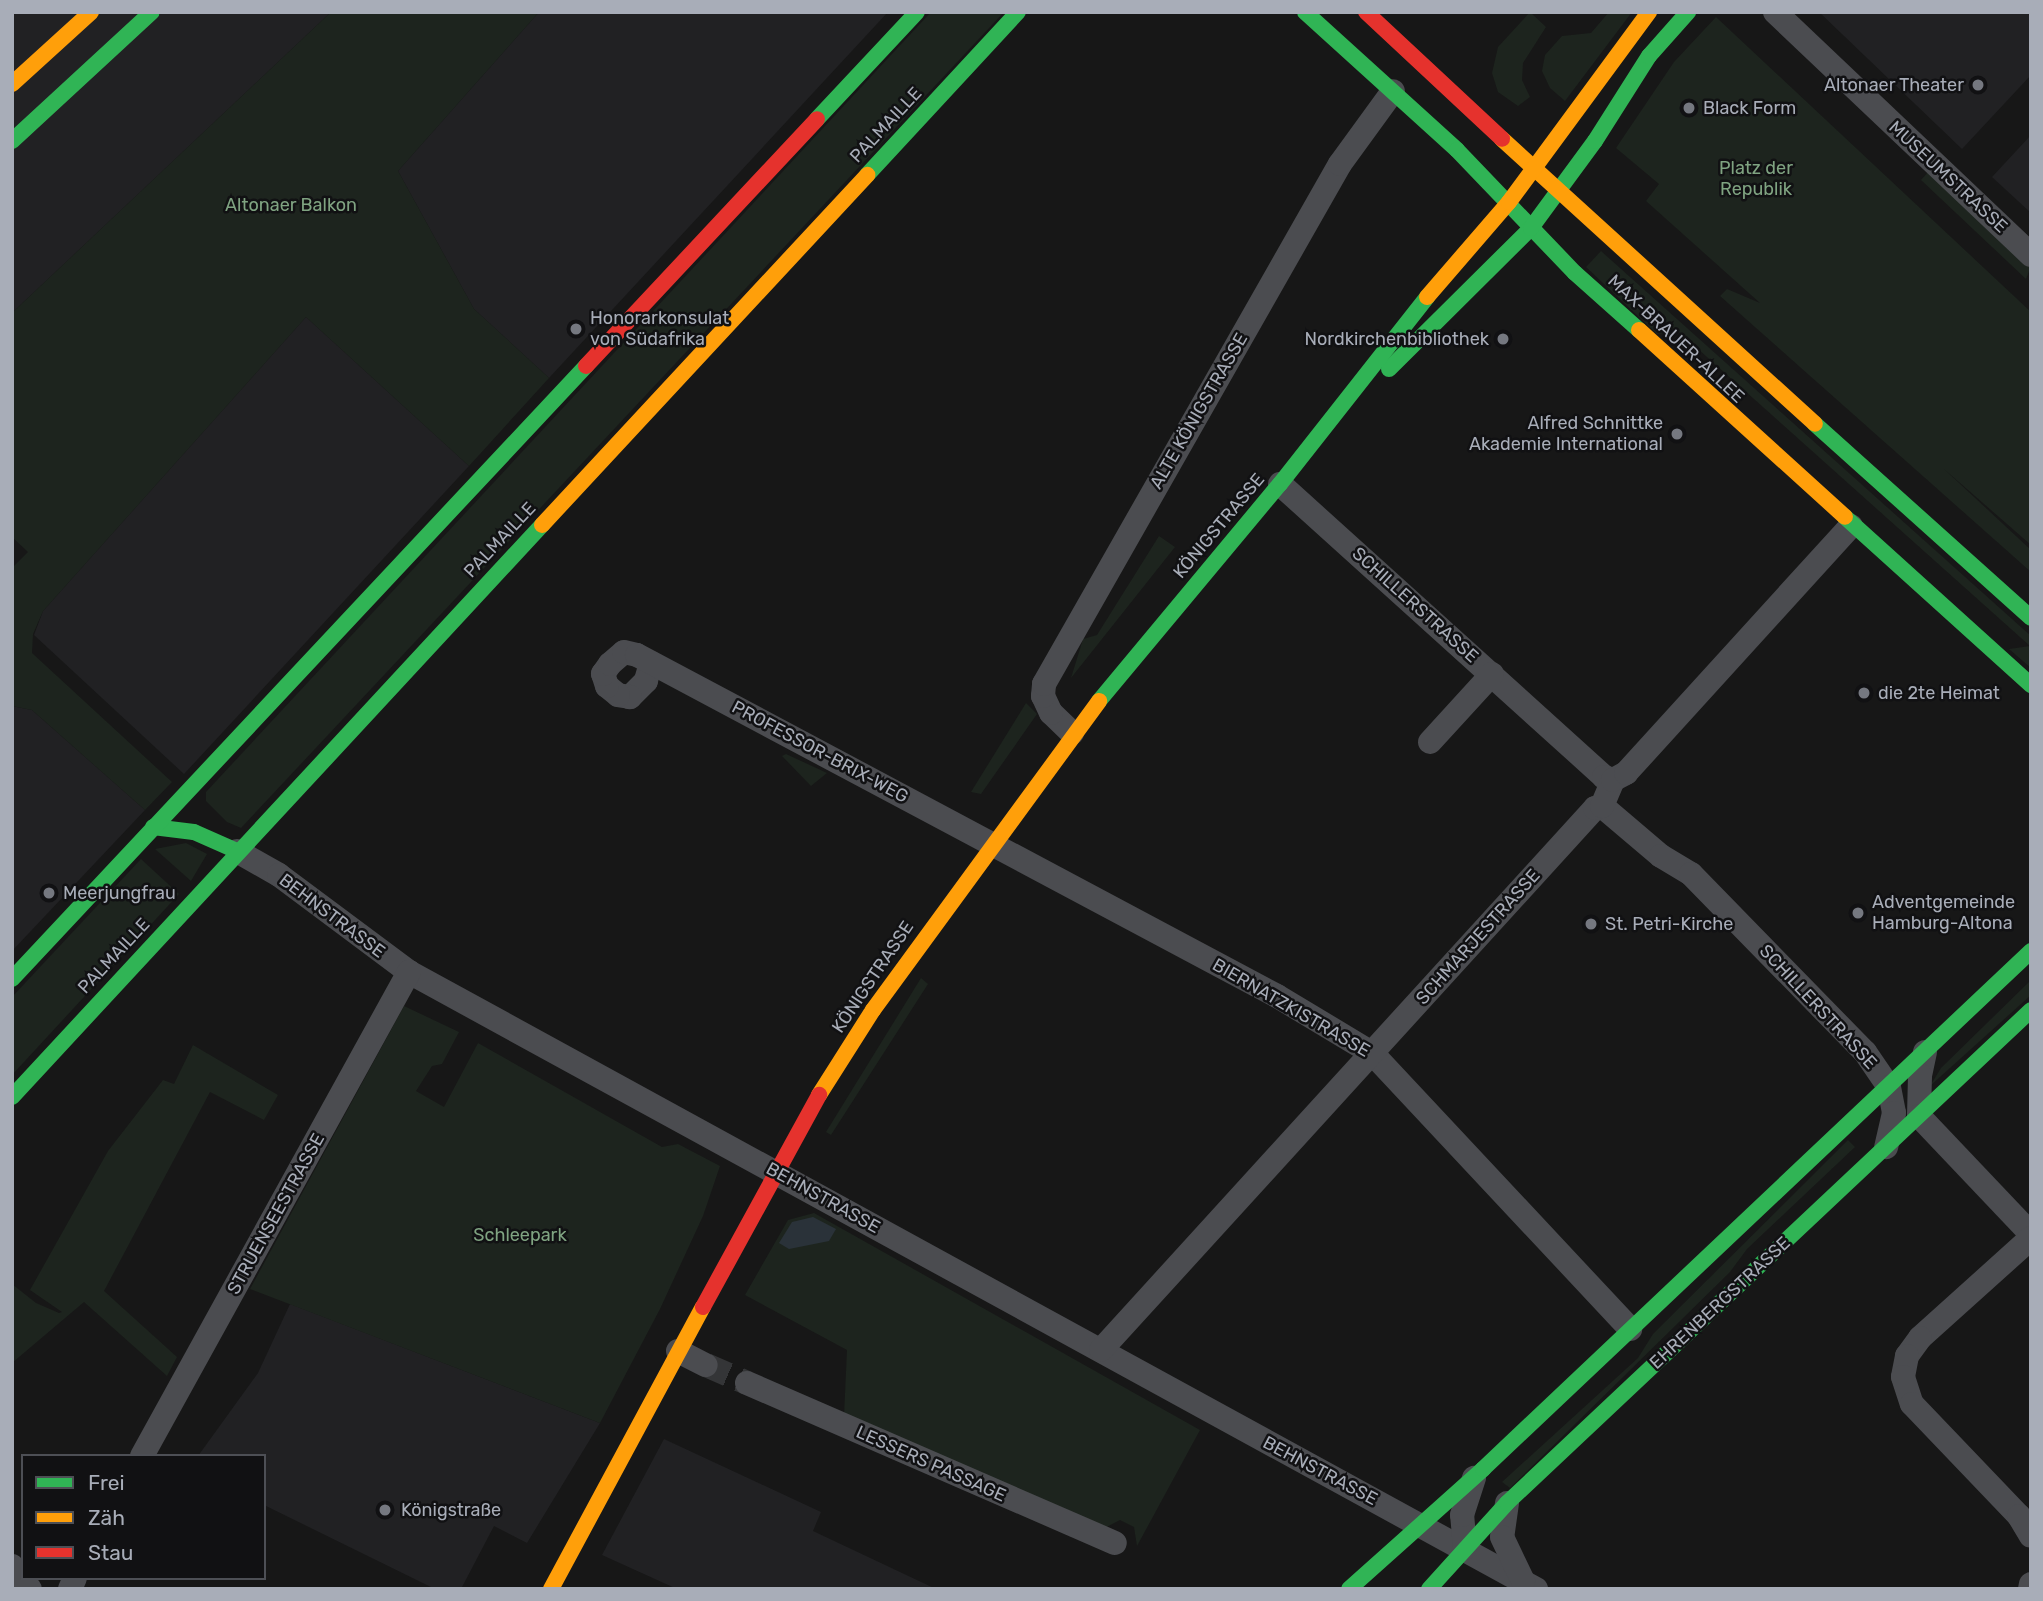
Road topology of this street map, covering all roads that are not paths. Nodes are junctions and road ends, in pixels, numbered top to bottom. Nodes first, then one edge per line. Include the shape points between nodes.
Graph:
1 (91, 12) edge
2 (152, 12) edge
3 (917, 12) edge
4 (1018, 12) edge
5 (1305, 12) edge
6 (1366, 12) edge
7 (1649, 12) edge
8 (1688, 12) edge
9 (1775, 12) edge
10 (12, 84) edge
11 (1393, 91) junction
12 (12, 141) edge
13 (1534, 166) junction
14 (1561, 192) junction
15 (1509, 202) junction
16 (1531, 228) junction
17 (2031, 255) edge
18 (1311, 444) junction
19 (1280, 484) junction
20 (1851, 526) junction
21 (2031, 618) edge
22 (651, 663) dead end
23 (1492, 674) junction
24 (2031, 685) edge
25 (1072, 733) junction
26 (1430, 742) dead end
27 (1613, 779) junction
28 (1602, 806) junction
29 (153, 827) junction
30 (990, 842) junction
31 (237, 851) junction
32 (2031, 951) edge
33 (409, 972) junction
34 (12, 979) edge
35 (2031, 1010) edge
36 (1926, 1052) junction
37 (1372, 1053) junction
38 (1889, 1087) junction
39 (12, 1097) edge
40 (1919, 1116) junction
41 (1885, 1147) junction
42 (775, 1171) junction
43 (2031, 1236) edge
44 (1630, 1329) junction
45 (1101, 1350) junction
46 (678, 1351) junction
47 (706, 1365) tunnel mouth
48 (747, 1384) tunnel mouth
49 (143, 1454) edge
50 (1474, 1477) junction
51 (1507, 1503) junction
52 (1421, 1525) junction
53 (2031, 1536) edge
54 (1115, 1543) dead end
55 (1465, 1548) junction
56 (1529, 1585) edge
57 (551, 1589) edge
58 (1349, 1589) edge
59 (1429, 1589) edge

1 - 10 main road
2 - 12 main road
3 - 29 main road
4 - 31 main road, PALMAILLE
5 - 11 main road, MAX-BRAUER-ALLEE
6 - 13 main road, MAX-BRAUER-ALLEE
7 - 13 main road
8 - 14 main road via 1649,56
9 - 17 street, MUSEUMSTRASSE
11 - 15 main road, MAX-BRAUER-ALLEE
11 - 25 street, ALTE KÖNIGSTRASSE via 1340,164 1044,684 1043,696 1051,713
13 - 14 main road, MAX-BRAUER-ALLEE
13 - 15 main road
14 - 16 main road
14 - 21 main road, MAX-BRAUER-ALLEE
15 - 16 main road, MAX-BRAUER-ALLEE
15 - 18 main road, KÖNIGSTRASSE via 1391,338
16 - 18 main road, KÖNIGSTRASSE
16 - 20 main road, MAX-BRAUER-ALLEE
18 - 19 main road, KÖNIGSTRASSE
19 - 23 street, SCHILLERSTRASSE
19 - 25 main road, KÖNIGSTRASSE
20 - 24 main road, MAX-BRAUER-ALLEE
20 - 27 street, SCHMARJESTRASSE via 1626,773
22 - 30 street, PROFESSOR-BRIX-WEG
23 - 26 street
23 - 27 street, SCHILLERSTRASSE via 1604,777
25 - 30 main road, KÖNIGSTRASSE
27 - 28 street, SCHMARJESTRASSE
28 - 37 street, SCHMARJESTRASSE via 1594,808
28 - 38 street, SCHILLERSTRASSE via 1661,856 1691,874 1865,1052
29 - 31 main road via 194,832
29 - 34 main road
30 - 37 street, BIERNATZKISTRASSE via 1277,996
30 - 42 main road, KÖNIGSTRASSE via 873,1010
31 - 33 street, BEHNSTRASSE via 279,875
31 - 39 main road, PALMAILLE
32 - 36 main road
33 - 42 street, BEHNSTRASSE
33 - 49 street, STRUENSEESTRASSE
35 - 40 main road, EHRENBERGSTRASSE
36 - 38 main road
36 - 40 street
37 - 44 street, BIERNATZKISTRASSE
37 - 45 street, SCHMARJESTRASSE
38 - 41 street, SCHILLERSTRASSE via 1894,1113
38 - 44 main road
40 - 41 main road, EHRENBERGSTRASSE
40 - 43 street
41 - 51 main road, EHRENBERGSTRASSE
42 - 45 street, BEHNSTRASSE
42 - 46 main road, KÖNIGSTRASSE
43 - 53 street via 1920,1338 1907,1356 1903,1377 1912,1404 2019,1516
44 - 50 main road
45 - 52 street, BEHNSTRASSE
46 - 47 street
46 - 57 main road, KÖNIGSTRASSE
48 - 54 street, LESSERS PASSAGE
50 - 52 main road
50 - 55 street via 1462,1515
51 - 55 main road, EHRENBERGSTRASSE
51 - 56 street via 1502,1537
52 - 55 street, BEHNSTRASSE
52 - 58 main road
55 - 56 street, BEHNSTRASSE
55 - 59 main road, EHRENBERGSTRASSE

